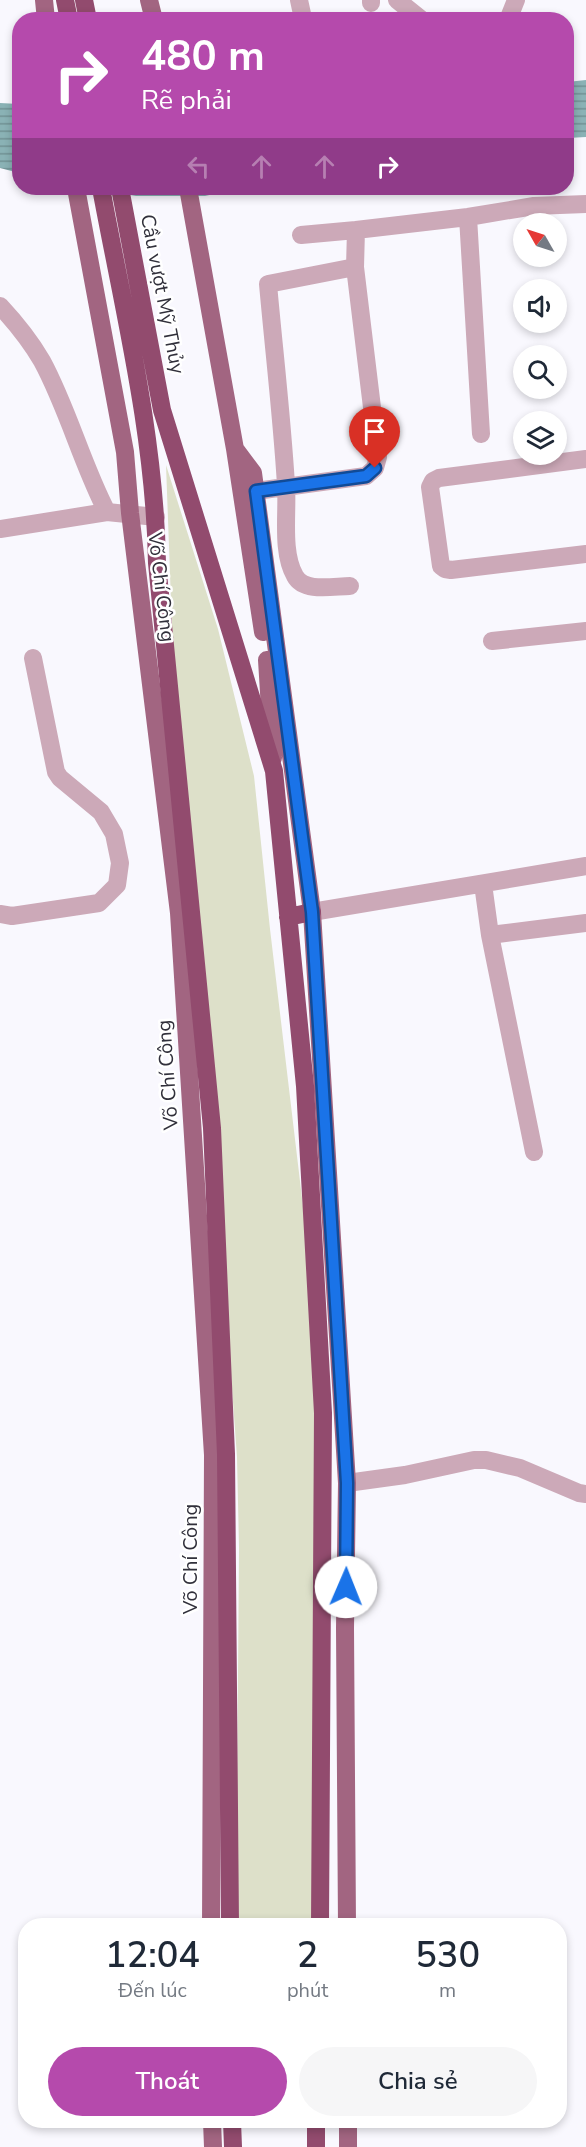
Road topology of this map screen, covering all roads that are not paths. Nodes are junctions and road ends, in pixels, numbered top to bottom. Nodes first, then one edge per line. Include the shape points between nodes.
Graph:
1 (397, 0) edge
2 (412, 12) edge
3 (77, 195) edge
4 (102, 195) edge
5 (121, 195) edge
6 (189, 195) edge
7 (586, 204) edge
8 (468, 217) junction
9 (356, 230) junction
10 (301, 235) dead end
11 (355, 267) junction
12 (0, 306) edge
13 (143, 408) joint
14 (481, 434) dead end
15 (235, 449) junction
16 (586, 459) edge
17 (286, 486) junction
18 (256, 491) junction
19 (107, 512) junction
20 (130, 513) junction
21 (156, 517) junction
22 (0, 529) edge
23 (586, 554) edge
24 (350, 586) dead end
25 (586, 631) edge
26 (492, 641) dead end
27 (33, 658) dead end
28 (274, 771) junction
29 (586, 866) edge
30 (483, 884) junction
31 (312, 912) junction
32 (0, 914) edge
33 (288, 917) junction
34 (586, 923) edge
35 (490, 935) junction
36 (534, 1152) dead end
37 (347, 1483) junction
38 (586, 1494) edge
39 (212, 1918) edge
40 (230, 1918) edge
41 (320, 1918) edge
42 (347, 1918) edge
43 (212, 2128) edge
44 (314, 2128) edge
45 (348, 2128) edge
46 (213, 2147) edge
47 (316, 2147) edge
48 (348, 2147) edge

1 - 2 street
3 - 20 main road, Võ Chí Công via 125,452
4 - 13 highway, Cầu vượt Mỹ Thủy
5 - 28 highway, Cầu vượt Mỹ Thủy via 162,410
6 - 15 main road
7 - 8 street via 534,206
8 - 9 street
8 - 14 street
9 - 10 street
9 - 11 street
11 - 17 street via 268,284
11 - 17 street via 378,457 375,468 366,476
12 - 19 street via 41,360
13 - 21 highway, Võ Chí Công
15 - 18 main road via 253,473
15 - 28 main road via 268,670
16 - 23 street via 439,478 430,487 441,566 445,569
17 - 18 street
17 - 24 street via 288,558 295,577 311,587
18 - 31 main road
19 - 20 street
19 - 22 street
20 - 21 street
20 - 39 main road, Võ Chí Công via 179,913 213,1455
21 - 40 highway, Võ Chí Công via 157,563 212,1128 226,1455
25 - 26 street
27 - 32 street via 56,772 101,812 114,834 120,863 117,885 99,903 12,916
28 - 33 highway
29 - 30 street
30 - 31 street
30 - 35 street
31 - 33 highway
31 - 37 main road
33 - 41 highway via 305,1086 323,1413
34 - 35 street
35 - 36 street
37 - 38 street via 486,1460 520,1468
37 - 42 main road
43 - 46 main road
44 - 47 highway
45 - 48 main road

